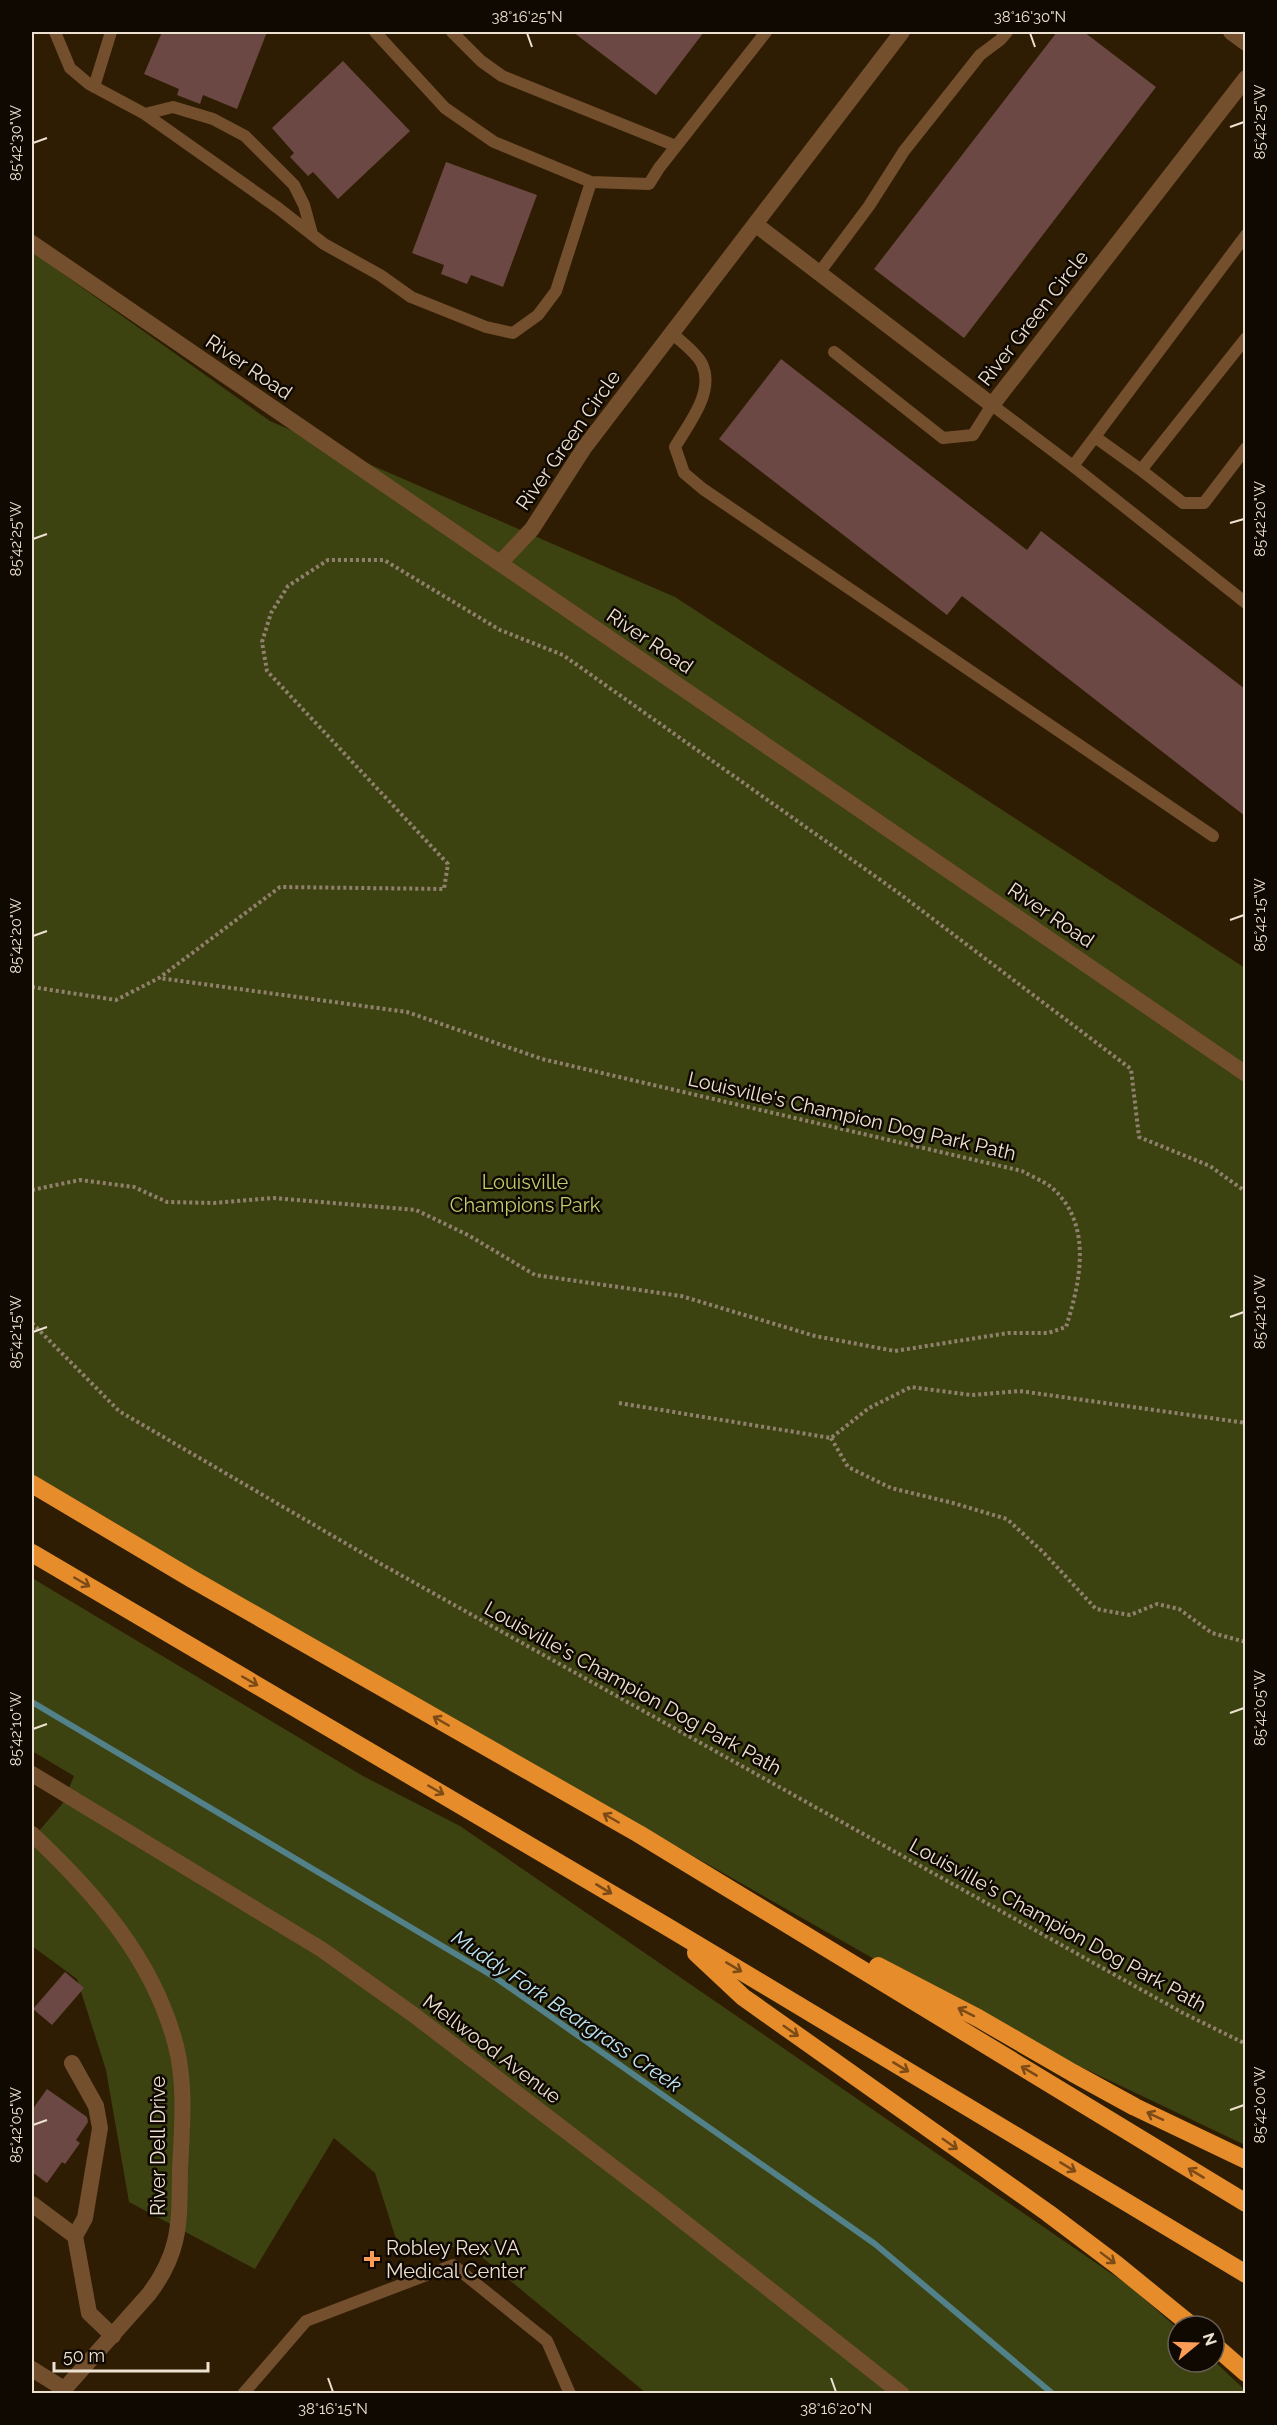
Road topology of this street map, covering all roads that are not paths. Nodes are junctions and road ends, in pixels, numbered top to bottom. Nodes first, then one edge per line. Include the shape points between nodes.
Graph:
1 (55, 32) edge
2 (111, 32) edge
3 (375, 32) edge
4 (452, 32) edge
5 (766, 32) edge
6 (902, 32) edge
7 (1006, 32) edge
8 (1245, 78) edge
9 (94, 87) junction
10 (145, 114) junction
11 (676, 146) junction
12 (591, 182) junction
13 (755, 224) junction
14 (312, 234) junction
15 (1245, 235) edge
16 (32, 243) edge
17 (819, 273) junction
18 (672, 333) junction
19 (1245, 338) edge
20 (834, 352) dead end
21 (992, 405) junction
22 (1095, 436) junction
23 (1245, 448) edge
24 (1073, 466) junction
25 (1141, 470) junction
26 (500, 563) junction
27 (1245, 603) edge
28 (1213, 836) dead end
29 (1245, 1074) edge
30 (32, 1484) edge
31 (32, 1553) edge
32 (32, 1774) edge
33 (32, 1834) edge
34 (639, 1834) junction
35 (666, 1926) junction
36 (72, 2063) dead end
37 (1245, 2160) edge
38 (1245, 2203) edge
39 (32, 2204) edge
40 (75, 2236) junction
41 (1245, 2274) edge
42 (1177, 2314) edge
43 (113, 2336) junction
44 (1226, 2356) edge
45 (32, 2369) edge
46 (1245, 2373) edge
47 (62, 2391) edge
48 (243, 2394) edge
49 (570, 2394) edge
50 (902, 2394) edge

1 - 9 lane via 70,68
2 - 9 lane
3 - 12 lane via 446,108 494,142
4 - 11 lane via 502,76
5 - 11 lane
6 - 13 street, River Green Circle
7 - 17 lane via 980,55 904,151
8 - 21 street, River Green Circle
9 - 10 lane
10 - 14 lane
10 - 14 lane via 173,107 213,119 245,136 294,185
11 - 12 lane via 649,184
12 - 14 lane via 556,291 538,315 513,333 486,327 411,297
13 - 17 street, River Green Circle
13 - 18 street, River Green Circle
15 - 22 lane
16 - 26 street, River Road
17 - 21 street, River Green Circle
18 - 26 street, River Green Circle via 584,448 532,529
18 - 28 lane via 702,362 706,380 704,396 675,447 684,473
19 - 25 lane
20 - 21 lane via 943,438 974,435
21 - 24 lane
22 - 24 lane
22 - 25 lane
23 - 25 lane via 1204,503 1183,503
24 - 27 lane
26 - 29 street, River Road
34 -> 30 highway via 192,1580
31 -> 35 highway
32 - 50 street, Mellwood Avenue via 243,1900 414,2015 656,2199
33 - 43 street, River Dell Drive via 74,1873 116,1923 151,1981 176,2047 182,2114 176,2242 160,2280
37 -> 34 highway via 1135,2107
38 -> 34 highway
35 -> 41 highway
35 -> 42 highway via 743,1997 1048,2213
36 - 40 street via 96,2106 100,2128 85,2218
39 - 40 street
40 - 43 street via 89,2313
43 - 47 street, River Dell Drive
44 - 46 highway
45 - 47 street
48 - 49 lane via 306,2321 453,2265 547,2341

